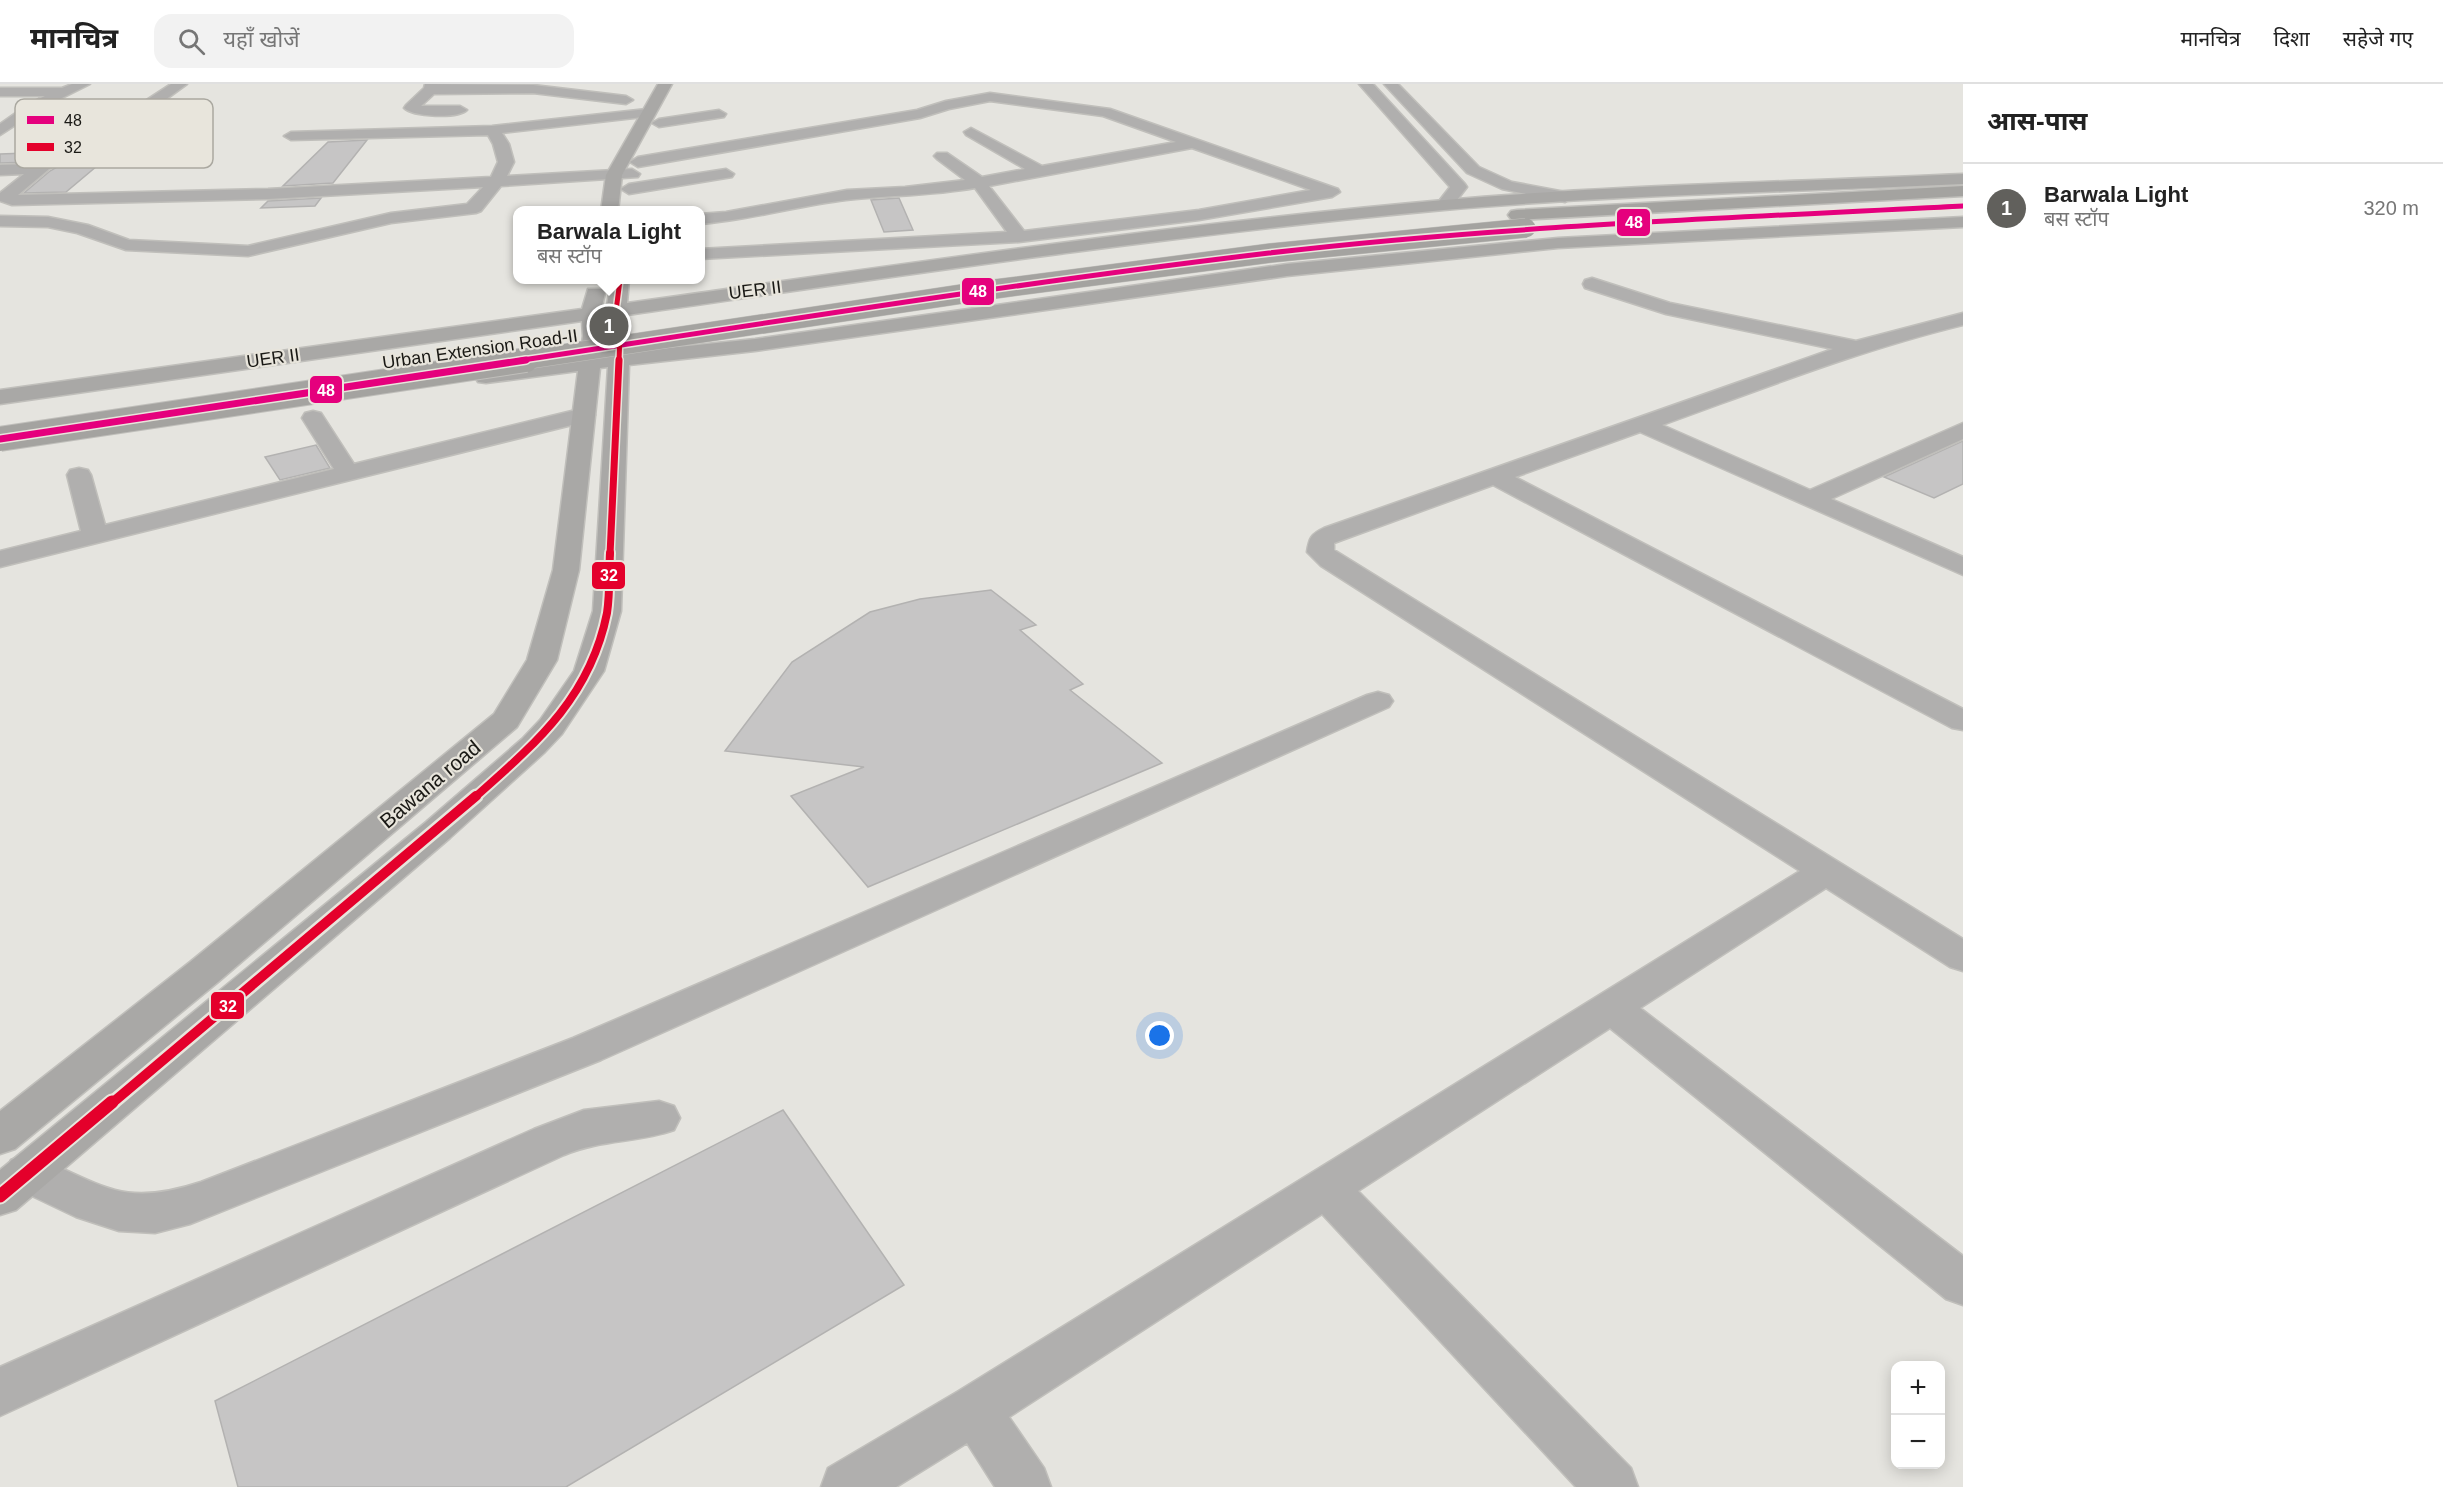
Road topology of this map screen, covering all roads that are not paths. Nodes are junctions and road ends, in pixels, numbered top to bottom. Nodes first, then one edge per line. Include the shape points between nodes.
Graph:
1 (83, 84) edge
2 (180, 84) edge
3 (665, 84) edge
4 (681, 84) edge
5 (1366, 84) edge
6 (1391, 84) edge
7 (431, 87) edge
8 (534, 87) edge
9 (0, 92) edge
10 (65, 92) junction
11 (656, 98) junction
12 (50, 99) edge
13 (158, 99) edge
14 (626, 100) junction
15 (474, 109) dead end
16 (719, 114) dead end
17 (653, 118) junction
18 (15, 120) edge
19 (639, 127) junction
20 (0, 131) edge
21 (971, 132) dead end
22 (291, 136) dead end
23 (497, 137) junction
24 (1193, 143) junction
25 (942, 156) dead end
26 (38, 168) joint
27 (0, 170) edge
28 (1041, 172) junction
29 (726, 174) dead end
30 (614, 175) junction
31 (1963, 179) edge
32 (497, 180) junction
33 (632, 181) junction
34 (980, 183) junction
35 (1963, 191) edge
36 (1565, 197) junction
37 (1444, 205) junction
38 (610, 206) edge
39 (1963, 206) edge
40 (705, 219) edge
41 (0, 221) edge
42 (1521, 221) junction
43 (1963, 222) edge
44 (1019, 237) junction
45 (705, 254) edge
46 (600, 284) edge
47 (1592, 284) dead end
48 (609, 302) edge
49 (1963, 319) edge
50 (1859, 348) junction
51 (604, 361) junction
52 (270, 379) dead end
53 (0, 397) edge
54 (584, 415) junction
55 (313, 418) dead end
56 (1643, 425) junction
57 (1963, 430) edge
58 (0, 439) edge
59 (0, 448) edge
60 (348, 472) junction
61 (79, 475) dead end
62 (1496, 477) junction
63 (1810, 499) junction
64 (95, 535) junction
65 (0, 559) edge
66 (1963, 567) edge
67 (1378, 702) dead end
68 (1963, 721) edge
69 (1827, 871) junction
70 (1963, 957) edge
71 (1611, 1007) junction
72 (659, 1118) dead end
73 (0, 1136) edge
74 (14, 1184) edge
75 (1326, 1188) junction
76 (1963, 1284) edge
77 (0, 1392) edge
78 (975, 1410) junction
79 (847, 1487) edge
80 (1025, 1487) edge
81 (1612, 1487) edge

1 - 10 street
2 - 13 street
3 - 11 main road
4 - 17 main road
5 - 37 street via 1459,188
6 - 36 street via 1473,170 1508,186
7 - 8 street
7 - 15 street via 411,108
8 - 14 street
8 - 14 street via 537,106
9 - 10 street
10 - 12 street
11 - 14 street
11 - 17 main road
16 - 17 street
17 - 19 main road
17 - 23 street
17 - 33 main road
18 - 20 street
19 - 23 street
19 - 30 main road
21 - 28 street
22 - 23 street
23 - 32 street via 506,162
24 - 28 street
24 - 33 street via 1105,112 990,97
24 - 44 street via 1332,192 1199,215
25 - 34 street
26 - 27 street
26 - 32 street via 41,170 6,199 268,194
28 - 34 street
29 - 33 street
30 - 32 street
30 - 33 street
30 - 38 main road
31 - 36 main road, UER II
32 - 41 street via 470,209 391,218 248,250 157,249 126,245 82,229
34 - 40 street via 915,192 847,195
34 - 44 street
35 - 42 highway, Urban Extension Road-II
36 - 37 main road, UER II
37 - 48 main road, UER II
39 - 42 highway, Urban Extension Road-II
42 - 52 highway, Urban Extension Road-II via 1248,241
42 - 58 highway, Urban Extension Road-II, bridge via 995,289
43 - 51 main road via 1558,243 1287,270 755,345
44 - 45 street
46 - 48 main road, Bawana road
47 - 50 street via 1666,308
48 - 51 main road, Bawana road via 620,336
48 - 53 main road, UER II via 449,333
49 - 50 street
50 - 56 street
51 - 54 main road, Bawana road
51 - 59 main road
51 - 74 main road, Bawana road via 607,611 589,671 551,727 438,830
54 - 60 street
54 - 73 main road, Bawana road via 566,570 548,642 542,660 506,720
55 - 60 street
56 - 62 street
56 - 63 street
57 - 63 street
60 - 64 street
61 - 64 street
62 - 68 street
62 - 69 street via 1333,534 1322,539 1320,552
63 - 66 street
64 - 65 street
67 - 74 street via 597,1045 223,1193 172,1210 133,1214
69 - 70 street
69 - 71 street
71 - 75 street
71 - 76 street
72 - 77 street via 584,1128 549,1142
75 - 78 street
75 - 81 street
78 - 79 street
78 - 80 street

